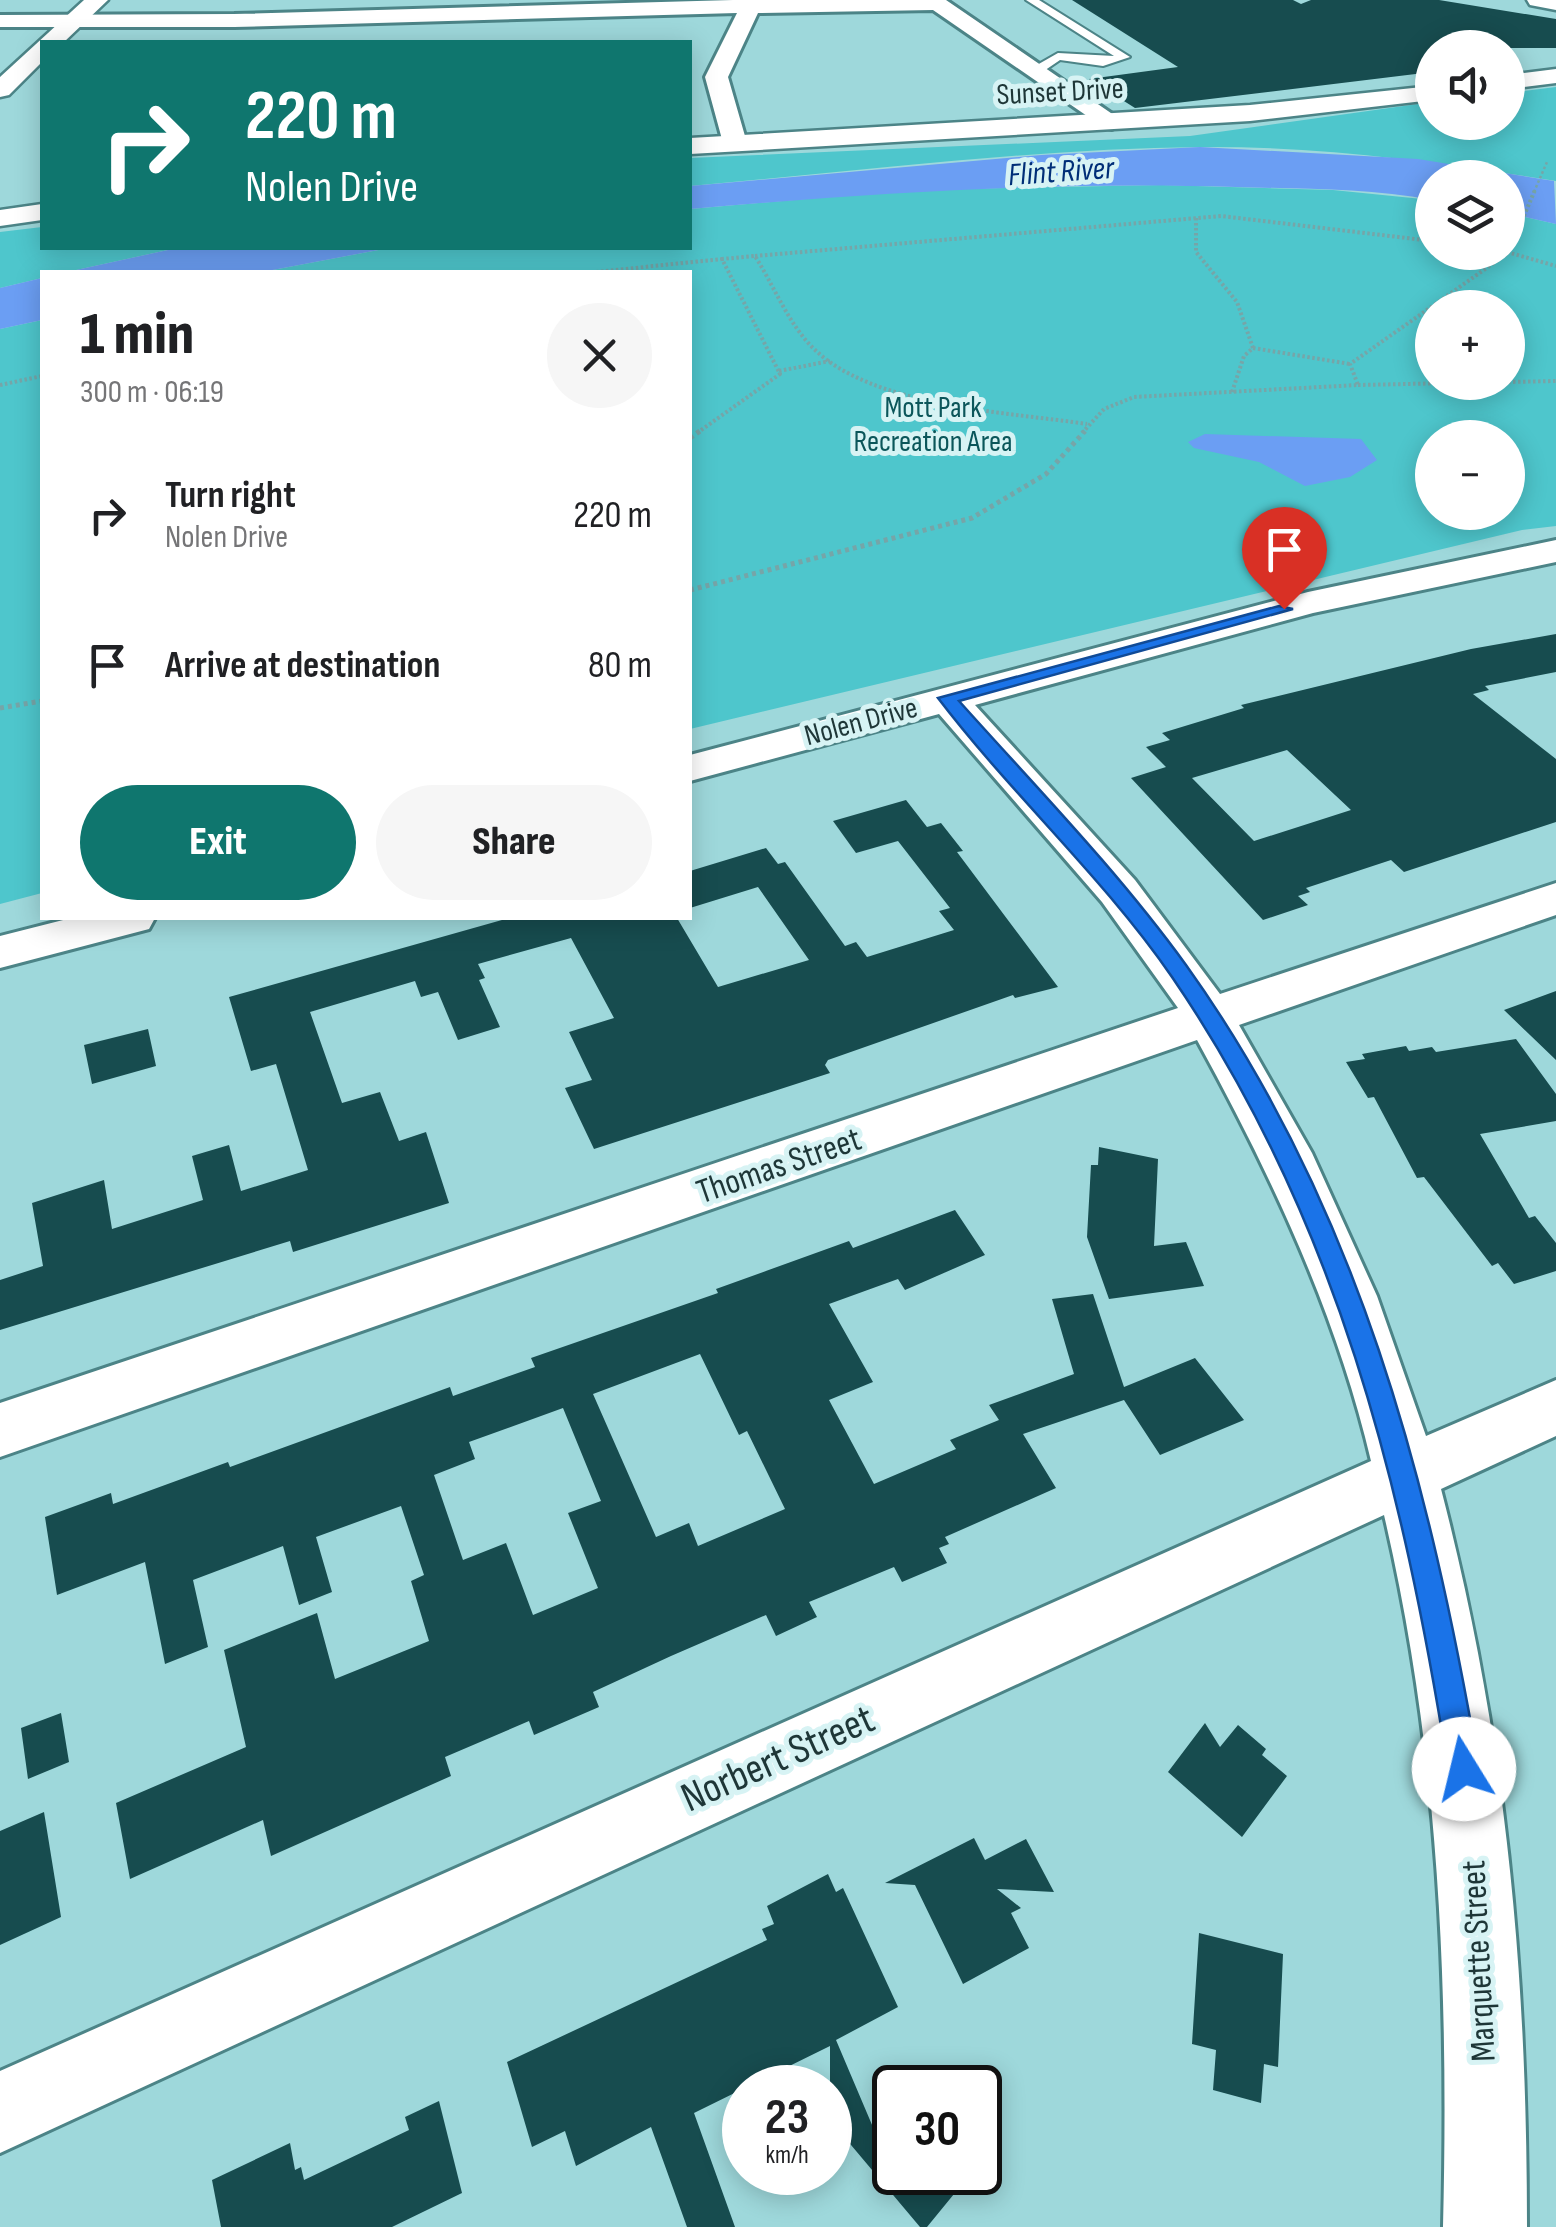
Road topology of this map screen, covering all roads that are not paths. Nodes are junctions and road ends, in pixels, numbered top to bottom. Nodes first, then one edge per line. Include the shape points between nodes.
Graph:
1 (97, 0) edge
2 (1031, 0) edge
3 (1541, 0) edge
4 (745, 2) edge
5 (934, 2) edge
6 (1556, 3) edge
7 (477, 15) junction
8 (0, 21) edge
9 (282, 21) junction
10 (74, 22) junction
11 (53, 40) edge
12 (267, 40) edge
13 (474, 40) edge
14 (40, 52) edge
15 (1034, 72) junction
16 (1556, 76) edge
17 (1525, 80) edge
18 (0, 90) edge
19 (1415, 95) edge
20 (1112, 122) junction
21 (734, 143) junction
22 (692, 146) edge
23 (40, 212) edge
24 (0, 218) edge
25 (1556, 550) edge
26 (947, 698) junction
27 (692, 767) edge
28 (1556, 898) edge
29 (124, 920) edge
30 (0, 952) edge
31 (1209, 1016) junction
32 (1556, 1407) edge
33 (0, 1430) edge
34 (1404, 1475) junction
35 (0, 2112) edge
36 (1486, 2227) edge

1 - 10 street
2 - 15 lane via 1124,57 1103,62 1058,56
3 - 6 street
4 - 5 street
4 - 7 street
4 - 21 street via 749,17 720,59 712,84
5 - 15 street
7 - 9 street
7 - 13 street
8 - 10 street
9 - 10 street
9 - 12 street
10 - 11 street
14 - 18 street
15 - 20 street
16 - 17 street
19 - 20 street, Sunset Drive
20 - 21 street, Sunset Drive
21 - 22 street, Sunset Drive
23 - 24 street
25 - 26 street, Nolen Drive via 1336,596
26 - 27 street, Nolen Drive
26 - 31 street, Marquette Street via 1100,872
28 - 31 street, Thomas Street
29 - 30 street
31 - 33 street, Thomas Street
31 - 34 street, Marquette Street via 1313,1208 1363,1338
32 - 34 street, Norbert Street
34 - 35 street, Norbert Street
34 - 36 street, Marquette Street via 1435,1598 1478,1892

